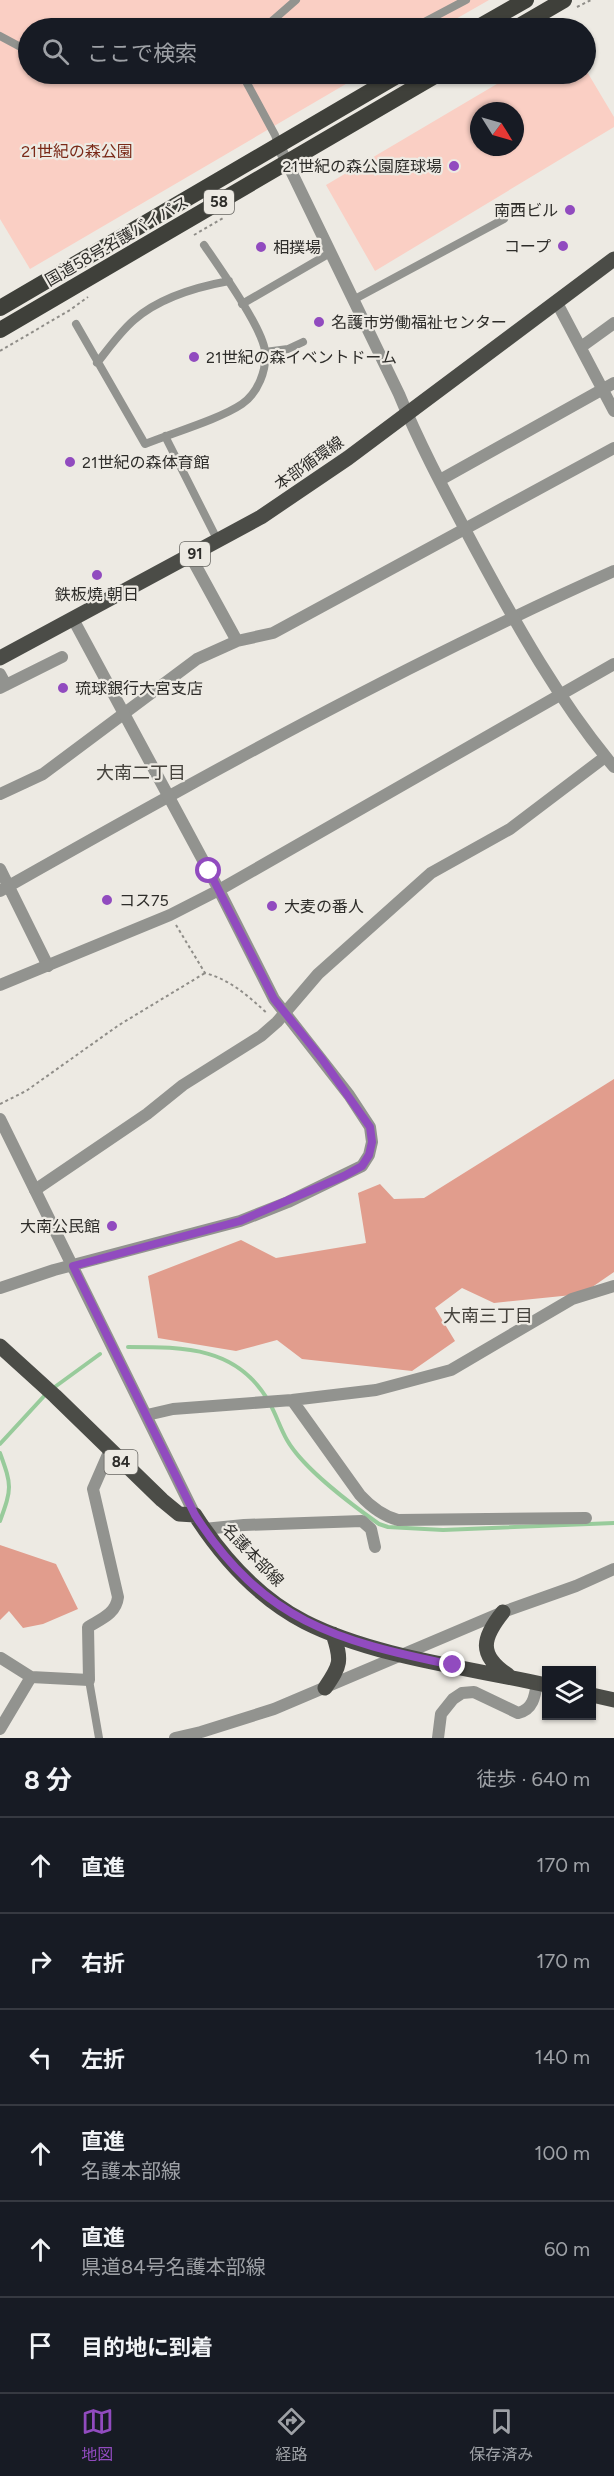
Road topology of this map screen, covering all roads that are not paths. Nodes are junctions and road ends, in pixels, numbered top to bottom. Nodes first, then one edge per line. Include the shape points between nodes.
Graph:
1 (296, 0) edge
2 (466, 0) edge
3 (526, 0) edge
4 (564, 0) edge
5 (275, 18) edge
6 (432, 18) edge
7 (494, 18) edge
8 (533, 18) edge
9 (0, 36) edge
10 (18, 46) edge
11 (247, 84) edge
12 (383, 84) edge
13 (421, 84) edge
14 (278, 144) junction
15 (286, 162) junction
16 (504, 219) dead end
17 (204, 245) dead end
18 (330, 253) junction
19 (614, 259) edge
20 (229, 281) junction
21 (353, 300) junction
22 (556, 301) junction
23 (242, 304) junction
24 (0, 308) edge
25 (614, 323) edge
26 (76, 324) dead end
27 (0, 330) edge
28 (303, 342) dead end
29 (581, 347) junction
30 (265, 352) junction
31 (97, 363) junction
32 (614, 383) edge
33 (602, 390) junction
34 (614, 411) edge
35 (407, 413) junction
36 (165, 436) junction
37 (614, 448) edge
38 (440, 480) junction
39 (466, 530) junction
40 (218, 542) junction
41 (191, 557) junction
42 (614, 571) edge
43 (512, 617) junction
44 (73, 619) junction
45 (237, 641) junction
46 (62, 657) dead end
47 (0, 658) edge
48 (614, 664) edge
49 (2, 682) edge
50 (560, 695) junction
51 (123, 712) junction
52 (605, 757) junction
53 (614, 767) edge
54 (0, 794) edge
55 (168, 796) junction
56 (0, 869) edge
57 (4, 888) edge
58 (219, 890) junction
59 (48, 966) junction
60 (0, 985) edge
61 (280, 1017) junction
62 (0, 1119) edge
63 (35, 1190) junction
64 (73, 1266) junction
65 (614, 1286) edge
66 (0, 1288) edge
67 (0, 1346) edge
68 (292, 1400) junction
69 (147, 1415) junction
70 (110, 1450) junction
71 (382, 1513) junction
72 (195, 1515) junction
73 (586, 1518) dead end
74 (366, 1523) junction
75 (204, 1529) junction
76 (375, 1547) dead end
77 (614, 1569) edge
78 (503, 1612) junction
79 (333, 1634) junction
80 (405, 1655) junction
81 (1, 1658) edge
82 (31, 1677) junction
83 (510, 1677) junction
84 (89, 1680) junction
85 (542, 1684) edge
86 (325, 1688) junction
87 (596, 1696) edge
88 (614, 1700) edge
89 (0, 1729) edge
90 (99, 1738) edge
91 (175, 1738) edge
92 (438, 1738) edge

1 - 5 lane
2 - 6 lane
3 - 7 highway
4 - 8 highway
9 - 10 lane
11 - 14 lane
12 - 14 highway, 国道58号名護バイパス / 58
13 - 15 highway, 国道58号名護バイパス / 58
14 - 15 street
14 - 24 highway, 国道58号名護バイパス / 58
15 - 18 street
15 - 27 highway, 国道58号名護バイパス / 58
16 - 21 lane
17 - 20 lane
18 - 21 street
18 - 23 lane
19 - 22 main road, 本部循環線 / 91
20 - 23 lane
20 - 31 lane via 194,288 136,317
21 - 35 street
22 - 29 street
22 - 35 main road, 本部循環線 / 91
23 - 30 lane
25 - 29 street
26 - 31 lane
28 - 30 lane
29 - 33 street
30 - 36 lane via 262,377 245,402
31 - 36 lane via 145,444
32 - 33 street
33 - 34 street
33 - 38 street
35 - 38 street
35 - 40 main road, 本部循環線 / 91 via 314,483
36 - 40 lane
37 - 39 street
38 - 39 street
39 - 43 street
39 - 45 street via 273,633
40 - 41 main road, 本部循環線 / 91
41 - 44 main road, 本部循環線 / 91
41 - 45 street
42 - 43 street
43 - 50 street
43 - 55 street via 373,685
44 - 47 main road, 本部循環線 / 91
44 - 51 street
45 - 51 street via 197,659
46 - 49 street
48 - 50 street
50 - 52 street
50 - 58 street
51 - 54 street via 43,774
51 - 55 street
52 - 53 street
52 - 61 street via 510,829 431,873 318,974
55 - 57 street
55 - 58 street
56 - 57 street
57 - 59 street
58 - 59 street
58 - 61 street
59 - 60 street
61 - 63 street via 261,1036 183,1085
61 - 64 street via 322,1059 370,1127 372,1142 362,1166 240,1221
62 - 63 street
63 - 64 street
64 - 66 street
64 - 69 street
65 - 68 street via 572,1299 451,1370 376,1390
67 - 70 main road, 84
68 - 69 street
68 - 71 street via 360,1495
69 - 72 street
70 - 72 main road, 84 via 179,1514
70 - 84 street via 93,1489 118,1597 111,1614 88,1627
71 - 73 street via 399,1520
71 - 74 street
72 - 75 main road, 名護本部線
74 - 75 street
74 - 76 street
75 - 79 main road, 名護本部線 via 232,1564 269,1599
77 - 78 street
78 - 80 street
78 - 83 main road via 489,1631 487,1654
79 - 80 main road, 名護本部線
79 - 86 main road via 340,1661
80 - 83 main road, 名護本部線
80 - 86 street
81 - 82 street
82 - 84 street
82 - 89 street
83 - 85 main road, 名護本部線
84 - 90 lane
85 - 92 street via 531,1705 519,1713 474,1692 462,1693 441,1714
86 - 91 street via 274,1709
87 - 88 main road

